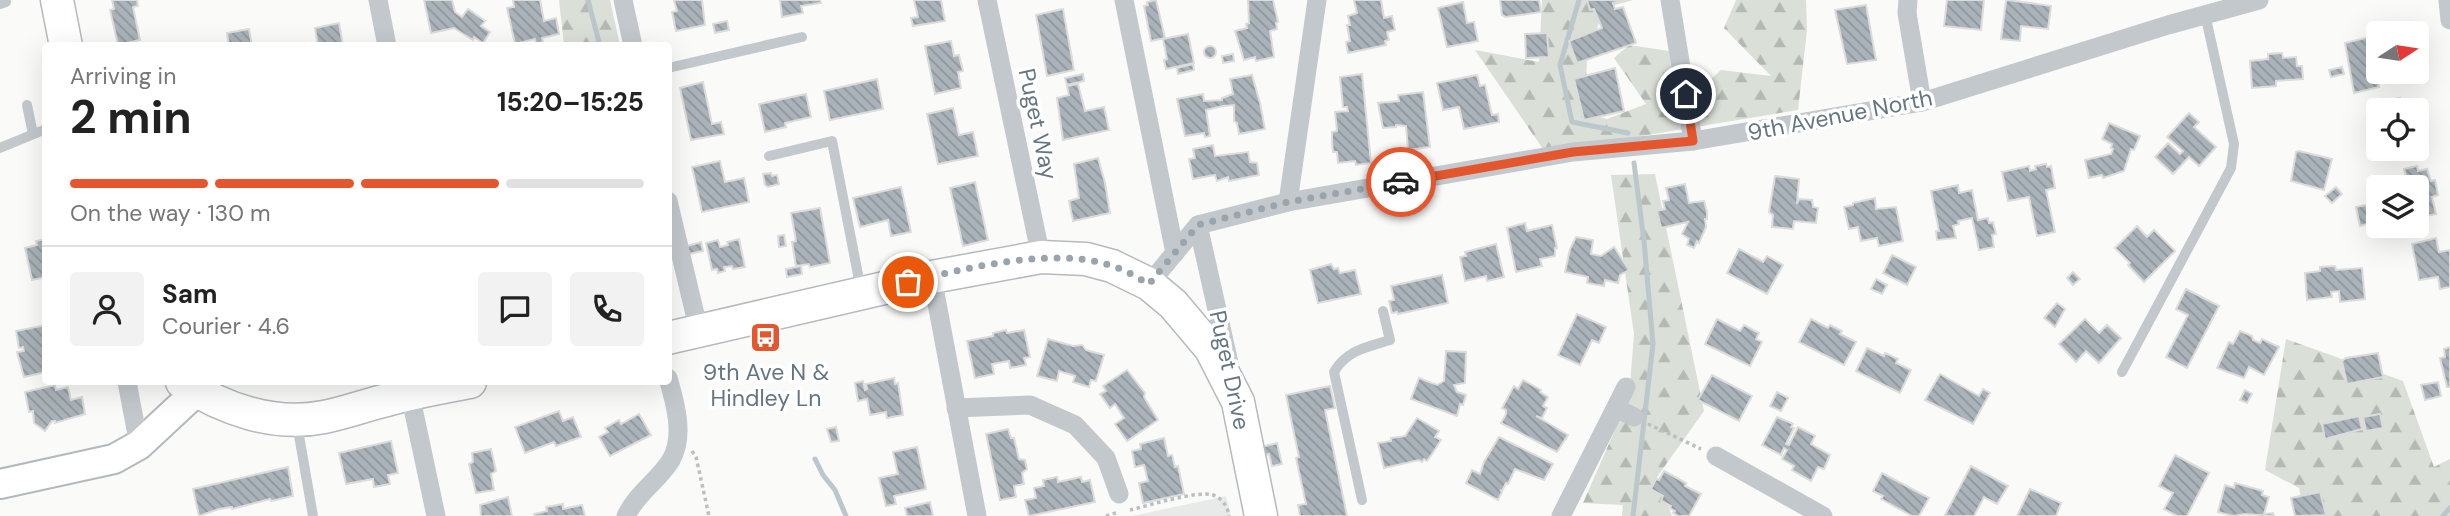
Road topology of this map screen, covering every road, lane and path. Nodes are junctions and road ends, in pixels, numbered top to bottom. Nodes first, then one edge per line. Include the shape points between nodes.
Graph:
1 (57, 0) edge
2 (378, 0) edge
3 (623, 0) edge
4 (987, 0) edge
5 (1124, 0) edge
6 (1317, 0) edge
7 (1670, 0) edge
8 (1908, 0) edge
9 (2259, 0) edge
10 (2448, 0) edge
11 (2205, 14) junction
12 (2450, 20) edge
13 (802, 37) dead end
14 (65, 42) edge
15 (386, 42) edge
16 (632, 42) edge
17 (672, 67) edge
18 (1922, 102) junction
19 (27, 105) dead end
20 (42, 131) edge
21 (33, 134) junction
22 (1693, 141) junction
23 (0, 148) edge
24 (768, 156) dead end
25 (1288, 202) junction
26 (672, 218) edge
27 (1198, 225) junction
28 (1175, 253) junction
29 (1041, 257) junction
30 (932, 277) junction
31 (1149, 284) junction
32 (862, 293) junction
33 (1383, 311) dead end
34 (699, 331) junction
35 (672, 337) edge
36 (2122, 372) dead end
37 (128, 385) edge
38 (455, 385) edge
39 (670, 385) edge
40 (190, 386) edge
41 (1626, 387) dead end
42 (410, 394) junction
43 (1238, 402) junction
44 (956, 408) junction
45 (1616, 408) junction
46 (1634, 417) joint
47 (296, 420) junction
48 (678, 437) junction
49 (139, 445) junction
50 (1716, 456) joint
51 (0, 484) edge
52 (1119, 494) dead end
53 (1362, 500) dead end
54 (313, 516) edge
55 (436, 516) edge
56 (626, 516) edge
57 (709, 516) edge
58 (977, 516) edge
59 (1106, 516) edge
60 (1229, 516) edge
61 (1261, 516) edge
62 (1561, 516) edge
63 (1824, 516) edge

1 - 14 main road
2 - 15 street
3 - 16 street
4 - 29 street, Puget Way
5 - 28 street
6 - 25 street
7 - 22 street
8 - 18 street
9 - 11 street, 9th Avenue North
10 - 12 street
11 - 18 street, 9th Avenue North
11 - 36 lane via 2234,144 2231,168
13 - 17 lane
18 - 22 street, 9th Avenue North
19 - 21 lane
20 - 21 lane
21 - 23 lane
22 - 25 street, 9th Avenue North via 1573,152
24 - 32 lane via 832,141
25 - 27 street, 9th Avenue North
26 - 34 street
27 - 28 street
27 - 43 street, Puget Drive
28 - 31 street
29 - 30 main road
29 - 31 main road via 1086,259
30 - 32 main road
30 - 44 street
31 - 43 main road via 1174,304 1211,349
32 - 34 main road
33 - 53 lane via 1390,340 1352,352 1335,372
34 - 35 main road
37 - 49 street
38 - 42 main road
39 - 48 street
40 - 47 main road via 251,415
40 - 49 street
41 - 45 street
42 - 47 main road via 323,418
42 - 55 street
43 - 61 main road, Puget Drive
44 - 52 street via 1030,405 1075,425 1106,458
44 - 58 street
45 - 46 street
45 - 62 street
46 - 50 path
47 - 54 lane
48 - 56 street via 671,460
48 - 57 path via 696,457
49 - 51 street via 114,458
50 - 63 street
59 - 60 path via 1210,494 1221,500

